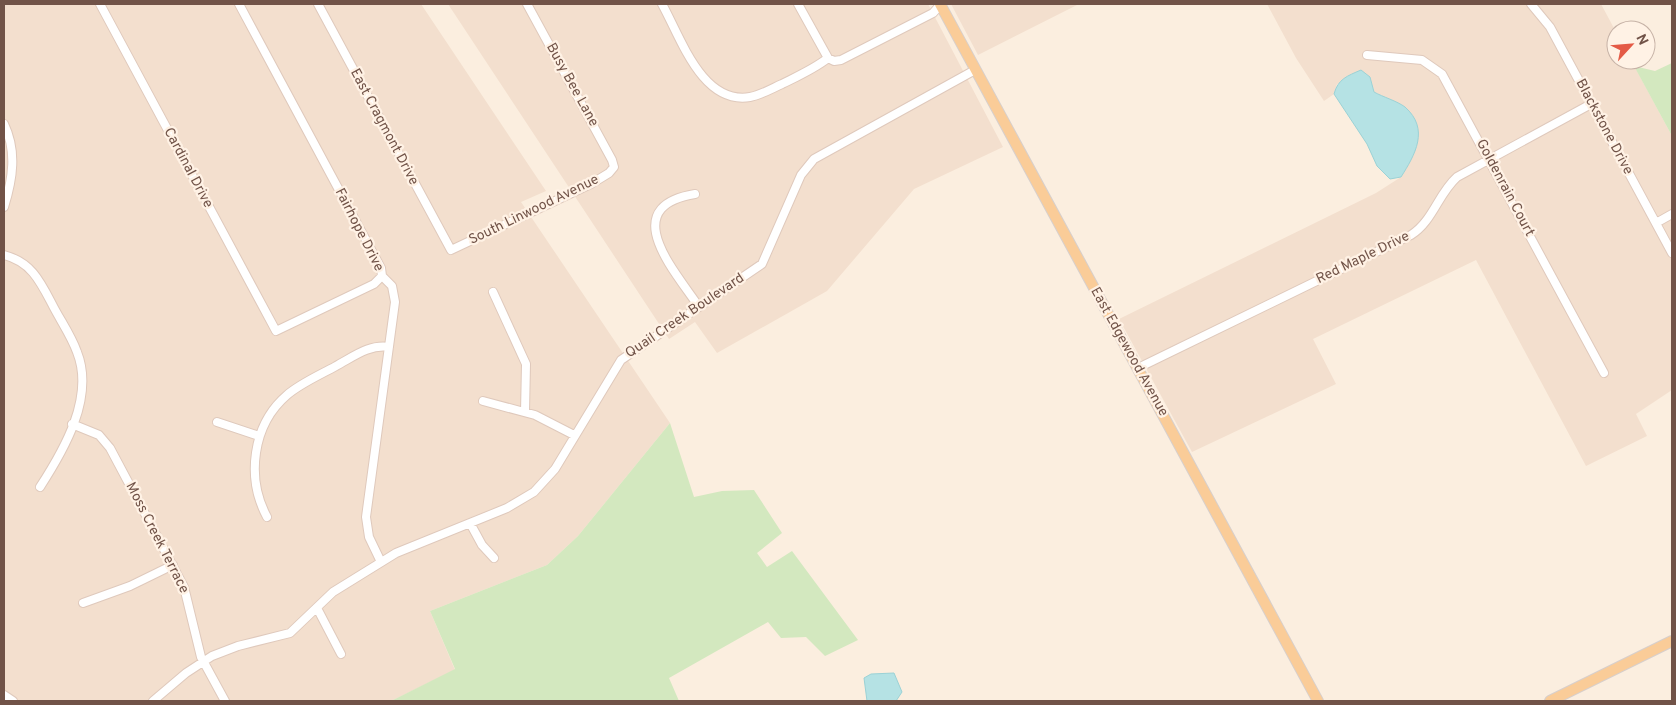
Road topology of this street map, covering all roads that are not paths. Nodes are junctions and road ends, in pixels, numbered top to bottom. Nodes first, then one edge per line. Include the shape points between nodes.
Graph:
1 (100, 4) edge
2 (239, 4) edge
3 (318, 4) edge
4 (527, 4) edge
5 (662, 4) edge
6 (798, 4) edge
7 (940, 4) edge
8 (1531, 4) edge
9 (1367, 55) dead end
10 (828, 58) junction
11 (975, 70) junction
12 (1591, 104) junction
13 (4, 124) edge
14 (1489, 159) junction
15 (614, 167) joint
16 (695, 194) dead end
17 (4, 206) edge
18 (1672, 214) edge
19 (1656, 223) junction
20 (451, 250) joint
21 (1672, 253) edge
22 (4, 255) edge
23 (382, 276) junction
24 (494, 292) dead end
25 (699, 307) junction
26 (389, 347) junction
27 (1138, 368) junction
28 (1604, 373) dead end
29 (483, 401) dead end
30 (525, 412) junction
31 (217, 422) dead end
32 (72, 424) junction
33 (574, 435) junction
34 (259, 436) junction
35 (40, 486) dead end
36 (267, 518) dead end
37 (470, 523) junction
38 (494, 558) dead end
39 (381, 562) junction
40 (173, 565) junction
41 (83, 603) dead end
42 (316, 608) junction
43 (1672, 641) edge
44 (341, 654) dead end
45 (203, 661) junction
46 (4, 696) edge
47 (13, 701) edge
48 (153, 701) edge
49 (225, 701) edge
50 (1318, 701) edge
51 (1550, 701) edge

1 - 23 street, Cardinal Drive via 276,331 374,284
2 - 23 street, Fairhope Drive via 381,268
3 - 20 street, East Cragmont Drive
4 - 15 street, Busy Bee Lane
5 - 10 street via 704,80 712,88 732,97 763,93 819,66
6 - 10 street
7 - 10 street via 933,13 841,60
7 - 11 main road, East Edgewood Avenue
8 - 12 street, Blackstone Drive via 1550,27
9 - 14 street, Goldenrain Court via 1412,58 1432,64 1446,79
11 - 25 street, Quail Creek Boulevard via 814,159 801,175 762,264
11 - 27 main road, East Edgewood Avenue
12 - 14 street, Red Maple Drive
12 - 19 street, Blackstone Drive
13 - 17 street via 12,147 12,173
14 - 27 street, Red Maple Drive via 1452,182 1426,222 1414,233
14 - 28 street, Goldenrain Court
15 - 20 street, South Linwood Avenue via 591,184
16 - 25 street via 677,197 660,210 653,228 657,244
18 - 19 street
19 - 21 street, Blackstone Drive
22 - 32 street via 17,258 33,271 77,352 83,378
23 - 26 street, Fairhope Drive via 392,286 394,296
24 - 30 street via 526,364
25 - 33 street, Quail Creek Boulevard via 621,360
26 - 34 street via 367,350 296,388 271,412
26 - 39 street, Fairhope Drive via 366,517 369,537
27 - 50 main road, East Edgewood Avenue
29 - 30 street
30 - 33 street
31 - 34 street
32 - 35 street via 61,454
32 - 40 street, Moss Creek Terrace via 100,435 110,448
33 - 37 street, Quail Creek Boulevard via 555,469 534,492 510,507
34 - 36 street via 255,462 257,490
37 - 38 street via 482,545
37 - 39 street, Quail Creek Boulevard
39 - 42 street, Quail Creek Boulevard via 333,592
40 - 41 street via 136,584
40 - 45 street, Moss Creek Terrace via 187,593
42 - 44 street
42 - 45 street, Quail Creek Boulevard via 285,636 238,646
43 - 51 main road
45 - 48 street, Quail Creek Boulevard
45 - 49 street, Moss Creek Terrace
46 - 47 street

